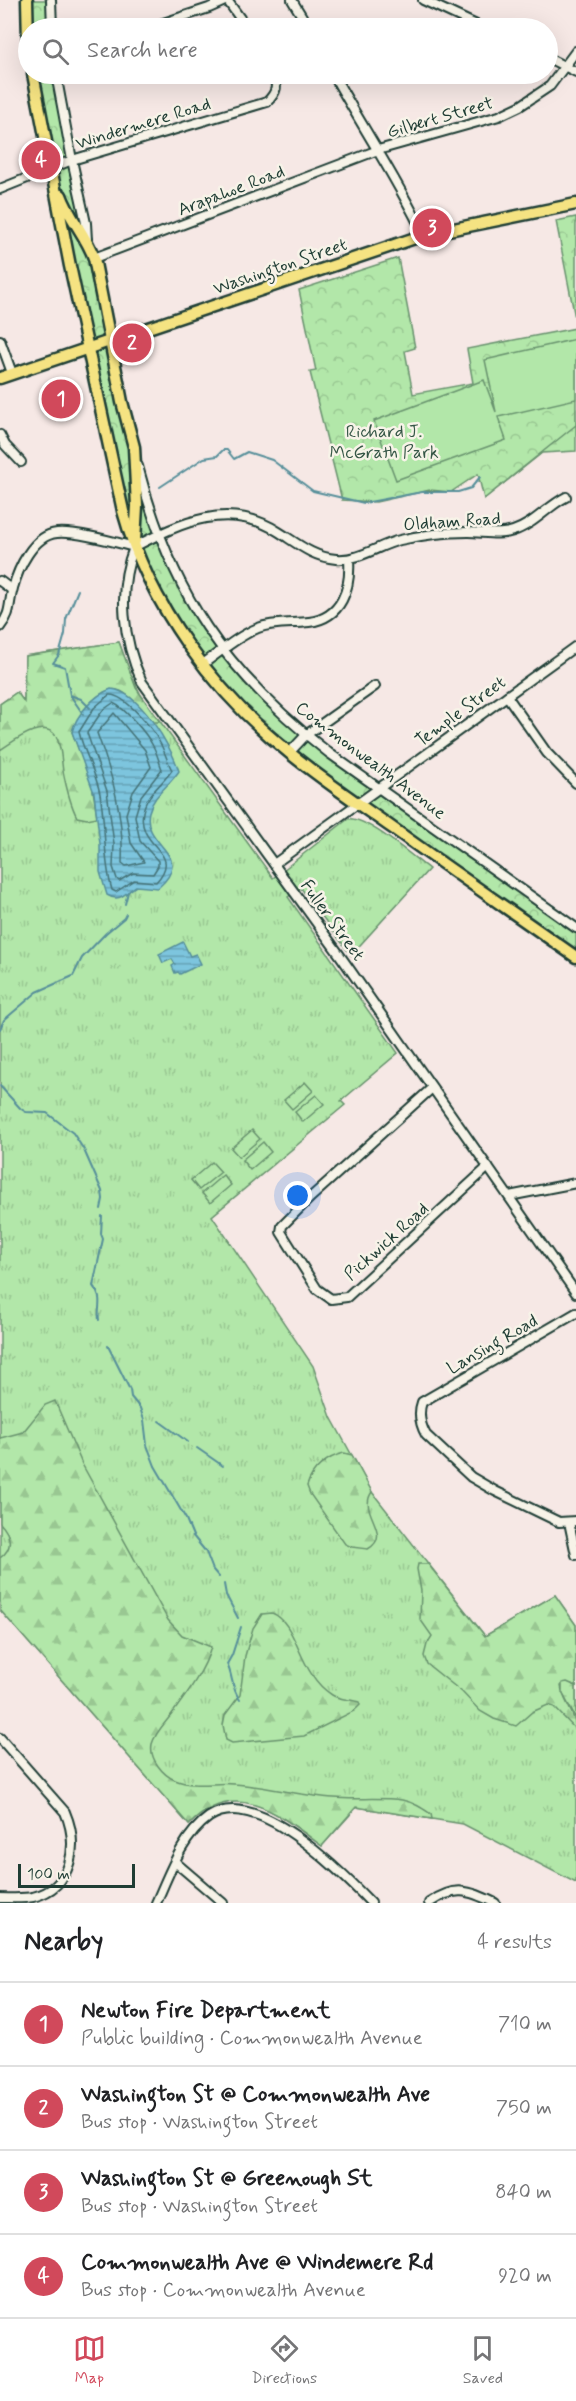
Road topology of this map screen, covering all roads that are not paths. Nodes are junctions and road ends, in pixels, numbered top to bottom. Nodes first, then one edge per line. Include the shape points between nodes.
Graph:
1 (27, 0) edge
2 (51, 0) edge
3 (227, 0) edge
4 (292, 0) edge
5 (427, 1) edge
6 (27, 18) edge
7 (52, 18) edge
8 (178, 18) edge
9 (240, 18) edge
10 (303, 18) edge
11 (462, 18) edge
12 (576, 51) edge
13 (558, 62) edge
14 (566, 66) junction
15 (576, 72) edge
16 (558, 76) edge
17 (35, 84) edge
18 (58, 84) edge
19 (276, 84) edge
20 (339, 84) edge
21 (552, 84) edge
22 (378, 150) junction
23 (72, 160) junction
24 (50, 167) junction
25 (0, 189) edge
26 (576, 204) edge
27 (424, 235) junction
28 (87, 240) junction
29 (94, 258) junction
30 (0, 340) edge
31 (111, 341) junction
32 (88, 348) junction
33 (12, 373) junction
34 (0, 378) edge
35 (0, 435) edge
36 (134, 447) junction
37 (21, 462) dead end
38 (566, 497) dead end
39 (158, 535) junction
40 (134, 547) junction
41 (349, 559) junction
42 (0, 580) edge
43 (12, 590) junction
44 (0, 627) edge
45 (576, 646) edge
46 (223, 650) junction
47 (203, 664) junction
48 (375, 686) dead end
49 (507, 696) junction
50 (306, 735) junction
51 (289, 753) junction
52 (576, 783) edge
53 (378, 788) junction
54 (357, 803) junction
55 (274, 864) junction
56 (576, 928) edge
57 (576, 957) edge
58 (432, 1088) junction
59 (488, 1167) junction
60 (576, 1183) edge
61 (509, 1196) junction
62 (576, 1293) edge
63 (576, 1313) edge
64 (572, 1522) edge
65 (576, 1555) edge
66 (0, 1738) edge
67 (176, 1862) junction
68 (0, 1898) edge
69 (156, 1903) edge
70 (223, 1903) edge
71 (370, 1903) edge
72 (429, 1903) edge
73 (495, 1903) edge

1 - 6 main road
2 - 7 street
3 - 8 street
3 - 9 street
4 - 10 street
5 - 11 street
12 - 14 street, Gilbert Street
13 - 14 street
14 - 15 street
14 - 16 street, Gilbert Street
17 - 24 main road, Commonwealth Avenue
18 - 23 street, Commonwealth Avenue
19 - 23 street, Windermere Road via 267,102
20 - 22 street
21 - 22 street, Gilbert Street via 499,116
22 - 27 street
22 - 29 street, Arapahoe Road
23 - 24 street, Windermere Road
23 - 28 street, Commonwealth Avenue
24 - 25 street, Windermere Road
24 - 28 main road, Commonwealth Avenue via 67,212
24 - 32 main road, Commonwealth Avenue
26 - 27 main road, Washington Street
27 - 31 main road, Washington Street
28 - 29 main road, Commonwealth Avenue
29 - 31 main road, Commonwealth Avenue
30 - 33 street
31 - 32 main road, Washington Street
31 - 36 main road, Commonwealth Avenue
32 - 33 main road, Washington Street
32 - 40 main road, Commonwealth Avenue
33 - 34 main road, Washington Street
35 - 37 street
36 - 39 street, Commonwealth Avenue
36 - 40 main road, Commonwealth Avenue
38 - 41 street, Oldham Road via 509,533 456,533 401,540
39 - 40 street, Oldham Road
39 - 41 street, Oldham Road via 192,521 234,515 264,524 307,551
39 - 46 street, Commonwealth Avenue via 186,594
40 - 43 street via 56,532 44,537 28,553
40 - 47 main road, Commonwealth Avenue via 173,620
40 - 55 street, Fuller Street via 124,610 134,665 153,699
41 - 46 street via 350,578 345,596 330,614 310,622 258,628
42 - 43 street
43 - 44 street via 10,613
45 - 49 street, Temple Street
46 - 47 street
46 - 50 street, Commonwealth Avenue via 257,690
47 - 51 main road, Commonwealth Avenue via 237,704
48 - 50 street
49 - 52 street via 547,753
49 - 53 street, Temple Street
50 - 51 street
50 - 53 street, Commonwealth Avenue
51 - 54 main road, Commonwealth Avenue
53 - 54 street, Temple Street
53 - 56 street, Commonwealth Avenue
54 - 55 street, Temple Street
54 - 57 main road, Commonwealth Avenue
55 - 58 street, Fuller Street
58 - 59 street, Fuller Street
58 - 59 street, Pickwick Road via 282,1227 281,1232 317,1289 331,1299 347,1297
59 - 61 street, Fuller Street
60 - 61 street
61 - 62 street, Fuller Street
63 - 64 street, Lansing Road via 422,1402 420,1416 426,1434 471,1477 535,1512 559,1522
64 - 65 street
66 - 68 street via 65,1812 74,1848 65,1873 47,1891 25,1898
67 - 69 street
67 - 70 street
67 - 71 street via 188,1839 210,1816 228,1811 250,1812 317,1852
72 - 73 street via 453,1890 464,1890

